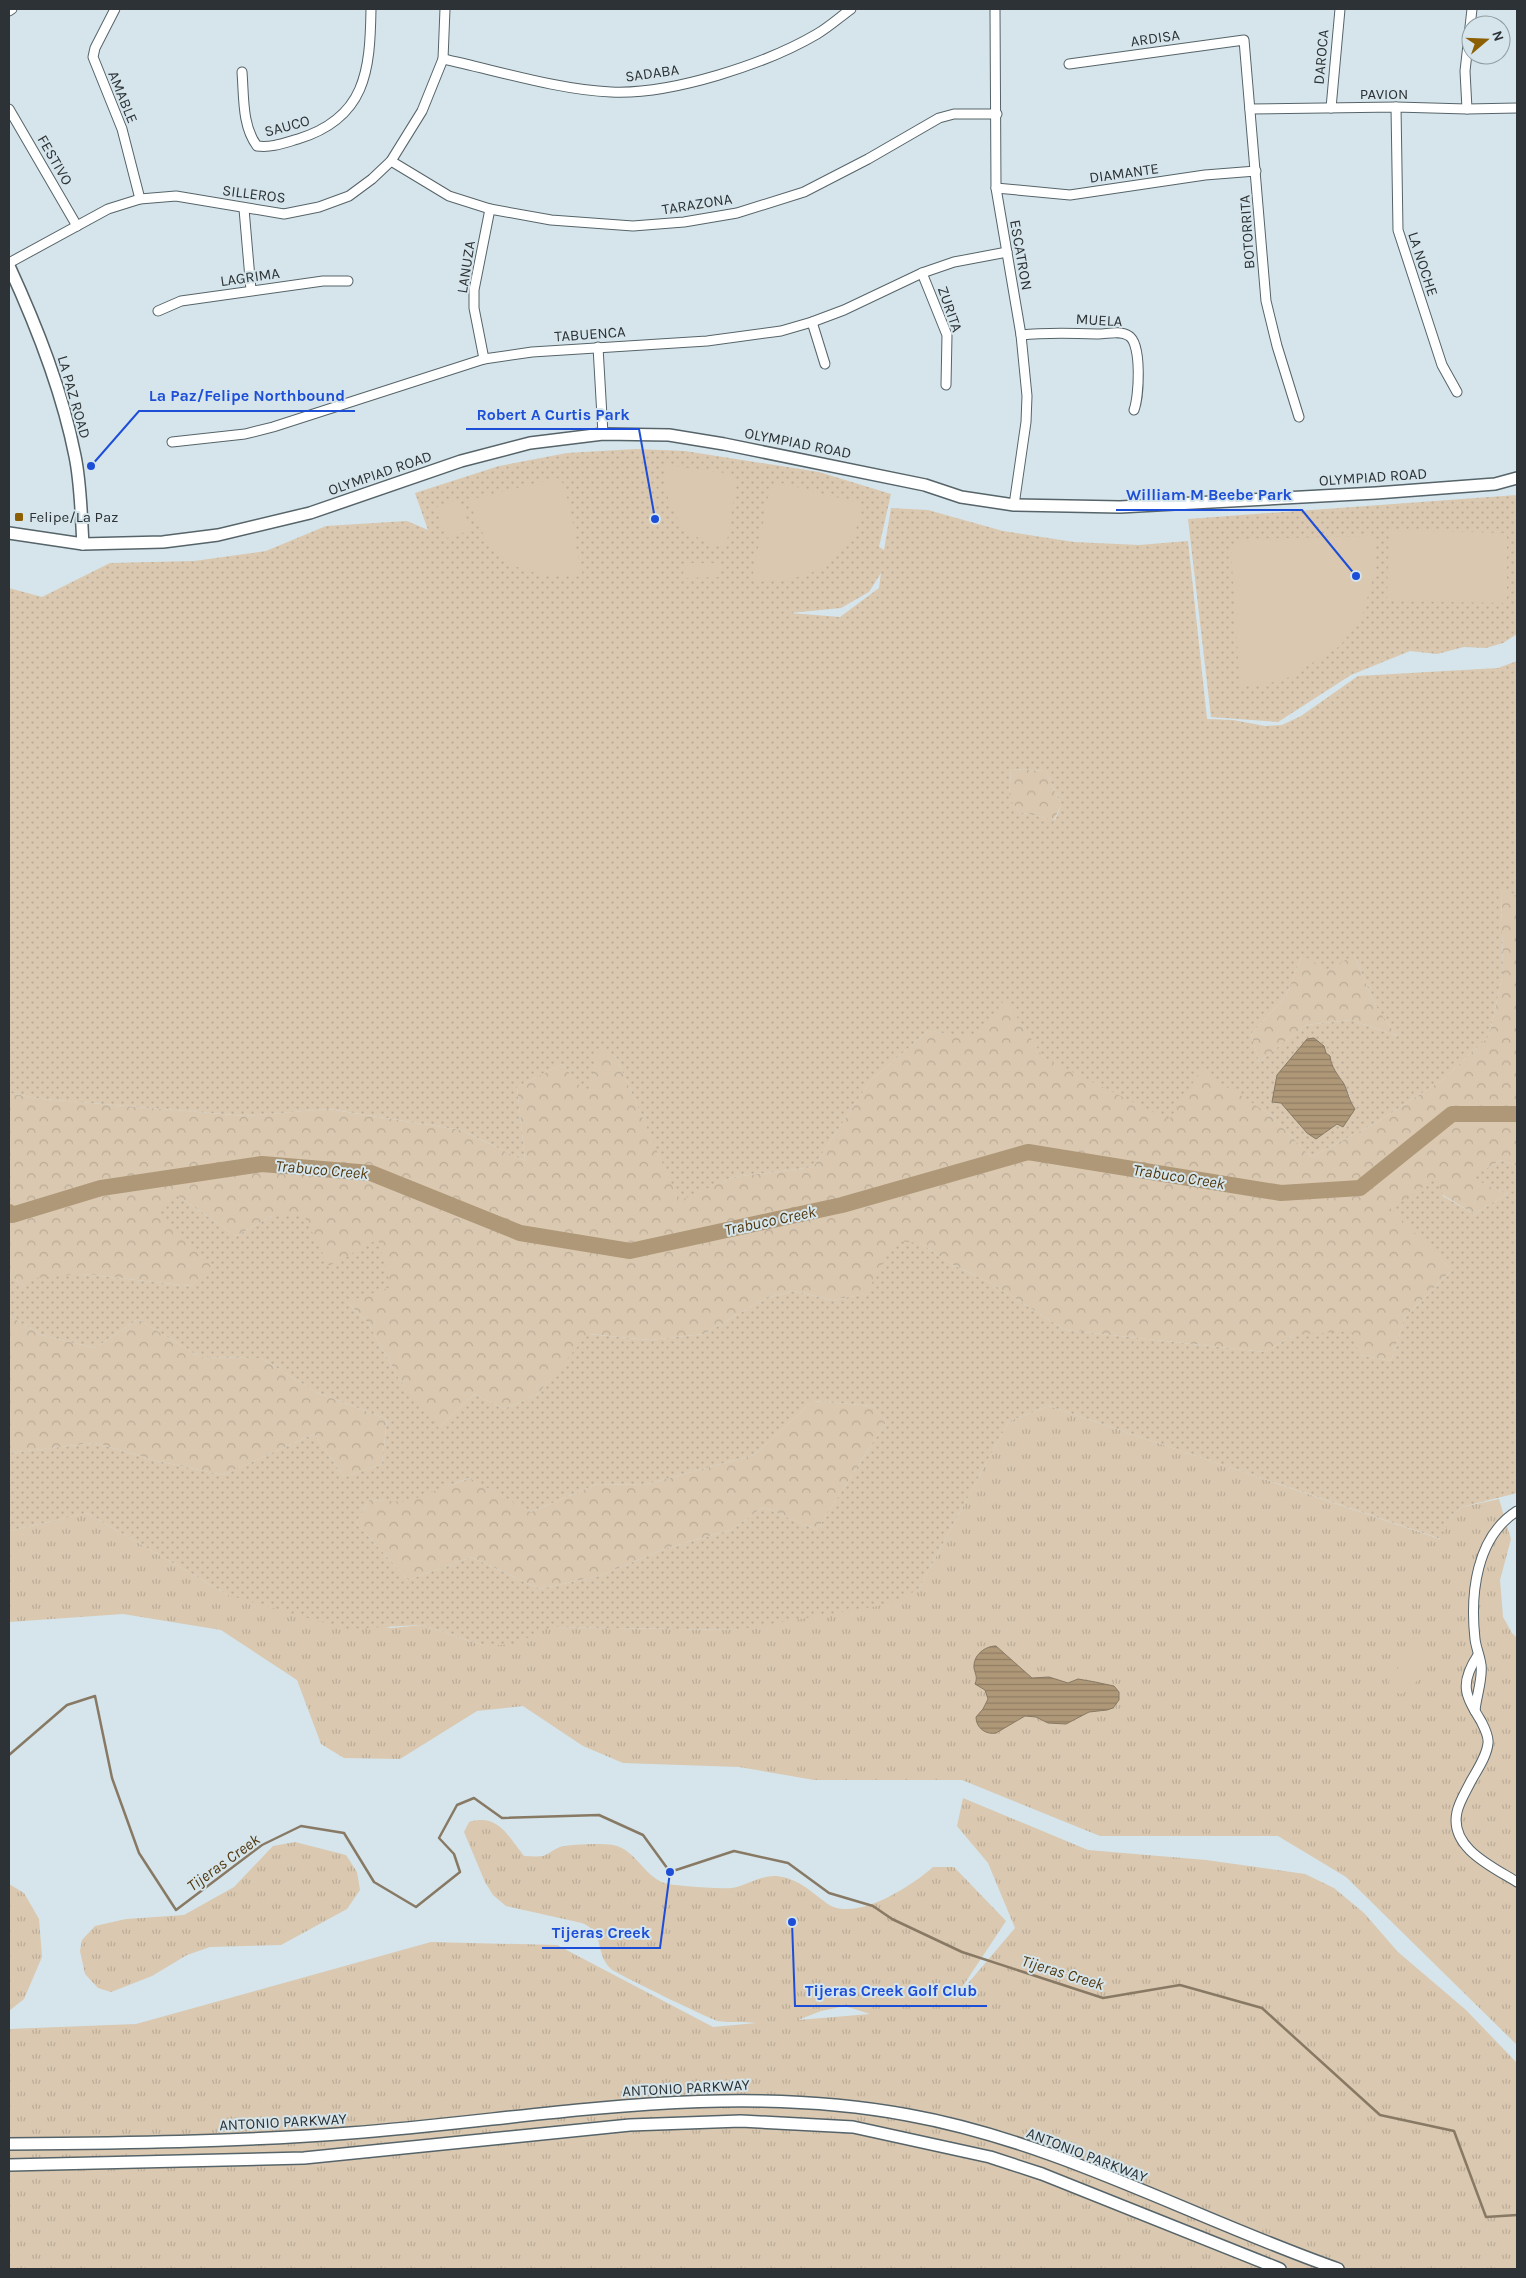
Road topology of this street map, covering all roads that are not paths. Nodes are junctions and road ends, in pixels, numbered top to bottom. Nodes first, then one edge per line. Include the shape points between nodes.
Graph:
1 (12, 9) edge
2 (115, 9) edge
3 (371, 9) edge
4 (445, 9) edge
5 (851, 9) edge
6 (995, 9) edge
7 (1340, 9) edge
8 (1472, 9) edge
9 (9, 11) edge
10 (1244, 40) joint
11 (443, 59) junction
12 (1068, 64) dead end
13 (242, 72) dead end
14 (1396, 107) junction
15 (9, 108) edge
16 (1331, 108) junction
17 (1517, 108) edge
18 (1250, 109) junction
19 (1468, 110) junction
20 (997, 114) junction
21 (391, 161) junction
22 (1256, 171) junction
23 (996, 188) junction
24 (140, 200) junction
25 (244, 208) junction
26 (490, 209) junction
27 (77, 226) junction
28 (1007, 252) junction
29 (9, 264) edge
30 (922, 273) junction
31 (348, 281) dead end
32 (251, 290) junction
33 (158, 310) dead end
34 (812, 322) junction
35 (1021, 335) junction
36 (598, 347) junction
37 (484, 359) junction
38 (825, 364) dead end
39 (946, 385) dead end
40 (1457, 392) dead end
41 (1134, 410) dead end
42 (1299, 417) dead end
43 (603, 434) junction
44 (172, 442) dead end
45 (1517, 478) edge
46 (1014, 505) junction
47 (9, 533) edge
48 (83, 544) junction
49 (1517, 1511) edge
50 (1517, 1882) edge
51 (9, 2144) edge
52 (9, 2165) edge
53 (1280, 2269) edge
54 (1338, 2269) edge

1 - 9 street
2 - 24 street, AMABLE via 93,56 122,129
3 - 13 street, SAUCO via 371,51 366,76 354,101 339,118 318,133 269,148 257,146 244,111
4 - 11 street, SILLEROS
5 - 11 street, SADABA via 818,34 768,57 720,75 662,88 611,92 560,85
6 - 20 street, ESCATRON
7 - 16 street, DAROCA
8 - 19 street via 1465,71
10 - 12 street, ARDISA
10 - 18 street, BOTORRITA
11 - 21 street, SILLEROS via 422,111
14 - 16 street, PAVION
14 - 19 street, PAVION
14 - 40 street, LA NOCHE via 1398,230 1442,365
15 - 27 street, FESTIVO
16 - 18 street, PAVION
17 - 19 street, PAVION
18 - 22 street, BOTORRITA
20 - 23 street, ESCATRON
20 - 26 street, TARAZONA via 954,114 939,118 804,192 737,213 633,226 551,220
21 - 25 street, SILLEROS via 349,196 319,207 284,214
21 - 26 street, TARAZONA via 449,196
22 - 23 street, DIAMANTE via 1205,175 1070,195
22 - 42 street, BOTORRITA via 1266,301
23 - 28 street, ESCATRON
24 - 25 street, SILLEROS via 176,196
24 - 27 street, SILLEROS via 108,209
25 - 32 street
26 - 37 street, LANUZA via 474,290 474,308
27 - 29 street, SILLEROS
28 - 30 street, TABUENCA via 954,262
28 - 35 street, ESCATRON
29 - 48 main road, LA PAZ ROAD via 37,327 60,395 76,457
30 - 34 street, TABUENCA
30 - 39 street, ZURITA via 947,335
31 - 32 street, LAGRIMA
32 - 33 street, LAGRIMA via 181,301
34 - 36 street, TABUENCA via 754,336
34 - 38 street
35 - 41 street, MUELA via 1050,332 1121,333 1130,336 1137,351 1138,392
35 - 46 street, ESCATRON via 1026,422
36 - 37 street, TABUENCA
36 - 43 street
37 - 44 street, TABUENCA via 273,427 245,434
43 - 46 main road, OLYMPIAD ROAD via 669,435 715,442 925,485 961,497
43 - 48 main road, OLYMPIAD ROAD via 530,443 461,461 310,513 218,536 163,542
45 - 46 main road, OLYMPIAD ROAD via 1495,484 1376,493 1130,506
47 - 48 main road, OLYMPIAD ROAD
49 - 50 street via 1498,1528 1480,1563 1473,1597 1481,1665 1475,1711 1485,1728 1488,1742 1456,1813 1457,1831 1464,1845 1475,1856
51 - 54 main road, ANTONIO PARKWAY via 248,2140 685,2101 802,2101 911,2115 1022,2146 1071,2162
52 - 53 main road via 304,2158 630,2125 741,2121 853,2127 990,2157 1042,2174

